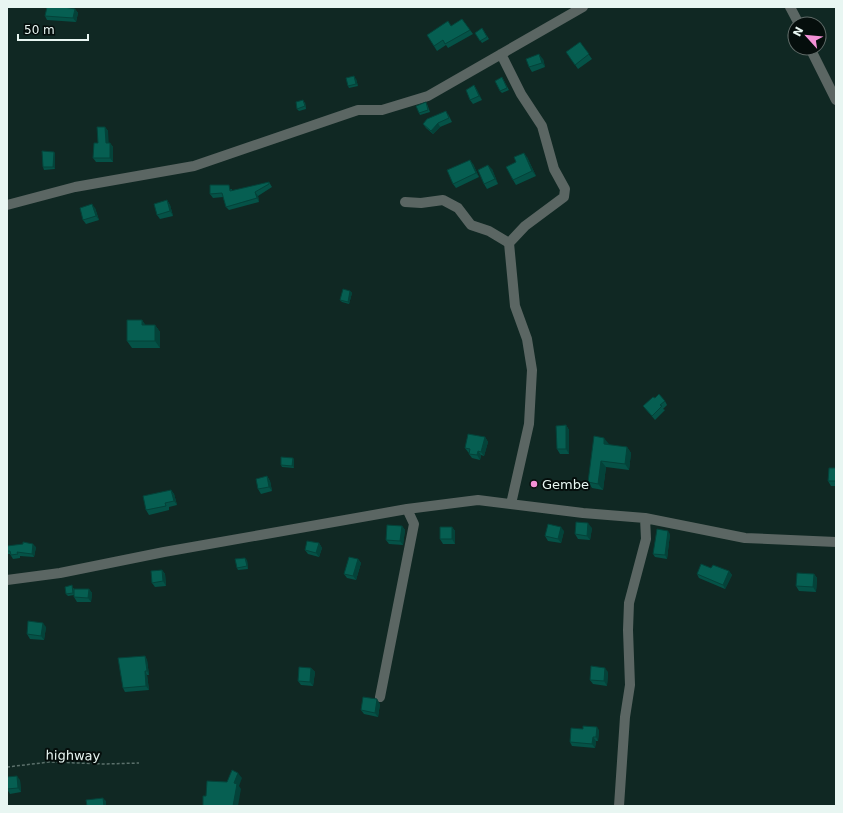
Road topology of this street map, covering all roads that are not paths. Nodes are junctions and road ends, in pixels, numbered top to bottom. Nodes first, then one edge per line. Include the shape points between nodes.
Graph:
1 (584, 7) edge
2 (501, 54) junction
3 (814, 56) edge
4 (836, 100) edge
5 (404, 202) dead end
6 (7, 205) edge
7 (509, 243) junction
8 (511, 504) junction
9 (407, 509) junction
10 (645, 518) junction
11 (836, 542) edge
12 (7, 580) edge
13 (380, 697) dead end
14 (619, 806) edge

1 - 2 street
2 - 6 street via 428,96 382,110 358,110 194,166 75,187
2 - 7 street via 542,126 554,169 565,189 564,197 525,226
3 - 4 street
5 - 7 street via 443,200 458,208 471,225 489,231
7 - 8 street via 515,306 526,339 532,370 529,424
8 - 9 street via 478,500
8 - 10 street
9 - 12 street via 60,573
9 - 13 street via 414,524
10 - 11 street via 745,538
10 - 14 street via 646,539 629,603 630,685 625,717

